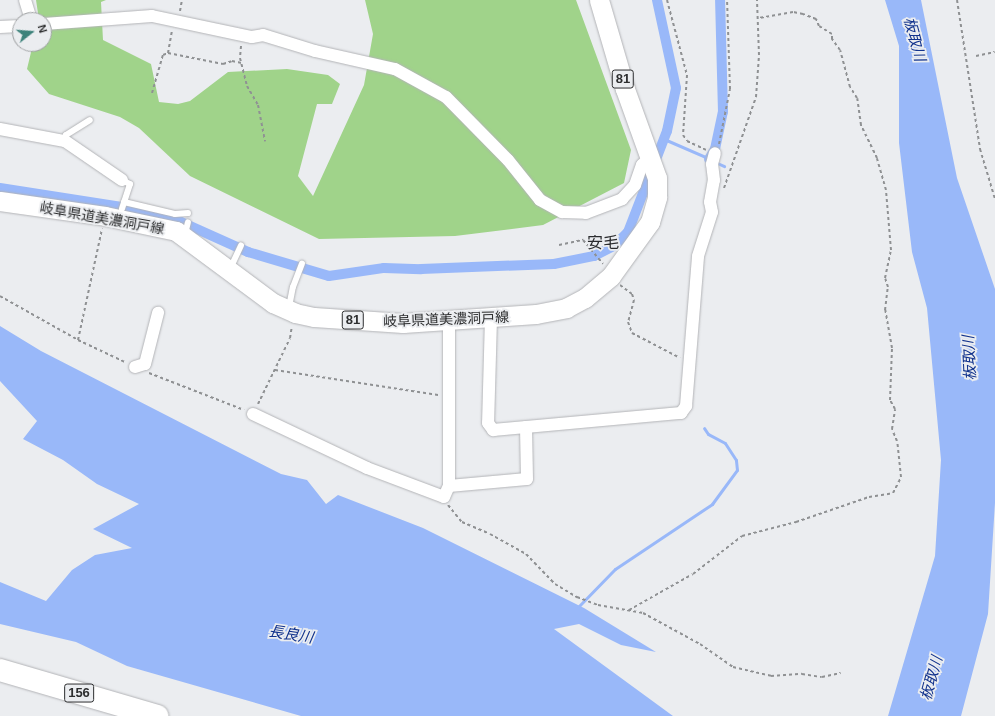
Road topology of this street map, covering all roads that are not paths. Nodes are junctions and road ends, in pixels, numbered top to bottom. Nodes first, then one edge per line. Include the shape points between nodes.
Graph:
1 (25, 0) edge
2 (599, 0) edge
3 (29, 12) edge
4 (52, 23) edge
5 (12, 26) edge
6 (0, 27) edge
7 (90, 120) dead end
8 (0, 129) edge
9 (65, 141) junction
10 (715, 153) road end
11 (653, 165) junction
12 (122, 180) joint
13 (0, 202) edge
14 (118, 212) junction
15 (188, 212) dead end
16 (241, 245) dead end
17 (302, 264) dead end
18 (229, 270) junction
19 (291, 312) junction
20 (158, 313) dead end
21 (490, 318) junction
22 (450, 320) junction
23 (135, 367) road end
24 (253, 414) road end
25 (526, 427) junction
26 (447, 492) junction
27 (0, 670) edge
28 (157, 716) edge

1 - 3 street
2 - 11 main road, 岐阜県道美濃洞戸線 / 81
4 - 11 street via 152,16 252,37 263,35 314,51 395,69 446,97 508,160 540,200 562,212 586,213 622,199 635,185 642,166
5 - 6 street
7 - 9 lane via 66,135
8 - 9 street
9 - 12 street
10 - 25 street via 710,202 712,212 703,233 695,276 686,406 681,413
11 - 21 main road, 岐阜県道美濃洞戸線 / 81 via 657,197 650,222 611,276 585,298 566,308 536,314
12 - 14 lane via 130,184
13 - 14 main road, 岐阜県道美濃洞戸線 / 81
14 - 15 lane
14 - 18 main road, 岐阜県道美濃洞戸線 / 81 via 176,231 186,229
16 - 18 lane
17 - 19 lane via 293,287
18 - 19 main road, 岐阜県道美濃洞戸線 / 81 via 273,303
19 - 22 main road, 岐阜県道美濃洞戸線 / 81 via 314,317 403,323
20 - 23 street via 145,364
21 - 22 main road, 岐阜県道美濃洞戸線 / 81
21 - 25 street via 488,423 493,430
22 - 26 street
24 - 26 street via 367,468
25 - 26 street via 527,479
27 - 28 highway, 156

